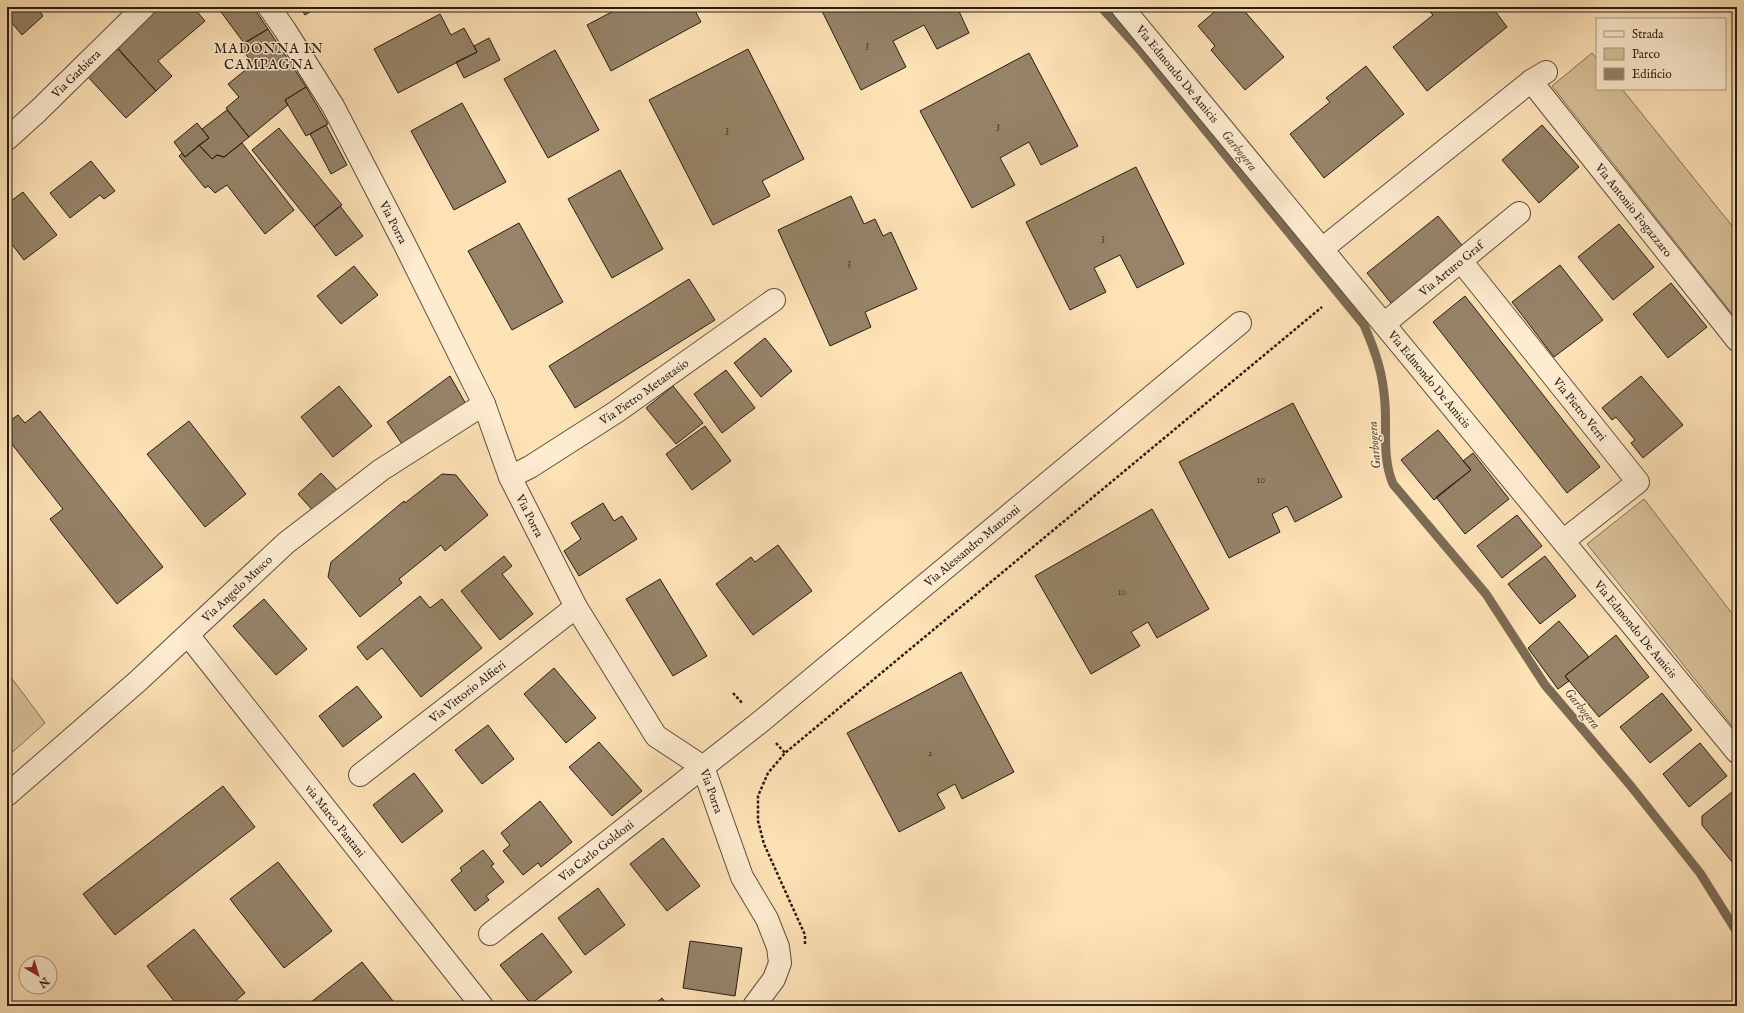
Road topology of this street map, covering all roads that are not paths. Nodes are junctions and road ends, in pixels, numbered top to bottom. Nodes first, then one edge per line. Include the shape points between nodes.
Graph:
1 (144, 7) edge
2 (269, 7) edge
3 (1126, 8) edge
4 (7, 139) edge
5 (1519, 213) dead end
6 (1322, 249) junction
7 (1461, 261) junction
8 (774, 300) dead end
9 (1240, 323) dead end
10 (1384, 324) junction
11 (1737, 340) edge
12 (484, 404) junction
13 (510, 477) junction
14 (1563, 541) junction
15 (576, 607) junction
16 (188, 635) junction
17 (1737, 752) edge
18 (702, 767) junction
19 (360, 775) dead end
20 (7, 794) edge
21 (490, 934) dead end
22 (759, 1004) edge
23 (482, 1006) edge

1 - 4 street, Via Garbiera
2 - 12 street, Via Porra via 333,106
3 - 6 street, Via Edmondo De Amicis
5 - 7 street, Via Arturo Graf
6 - 10 street, Via Edmondo De Amicis
6 - 11 street, Via Antonio Fogazzaro via 1538,77
7 - 10 street, Via Arturo Graf
7 - 14 street, Via Pietro Verri via 1638,482
8 - 13 street, Via Pietro Metastasio via 616,412
9 - 18 street, Via Alessandro Manzoni via 765,718
10 - 14 street, Via Edmondo De Amicis
12 - 13 street, Via Porra
12 - 16 street, Via Angelo Musco via 381,470 286,543
13 - 15 street, Via Porra
14 - 17 street, Via Edmondo De Amicis
15 - 18 street, Via Porra via 656,736
15 - 19 street, Via Vittorio Alfieri
16 - 20 street, Via Angelo Musco
16 - 23 street, via Marco Pantani
18 - 21 street, Via Carlo Goldoni
18 - 22 street, Via Porra via 742,877 767,918 778,947 780,963

